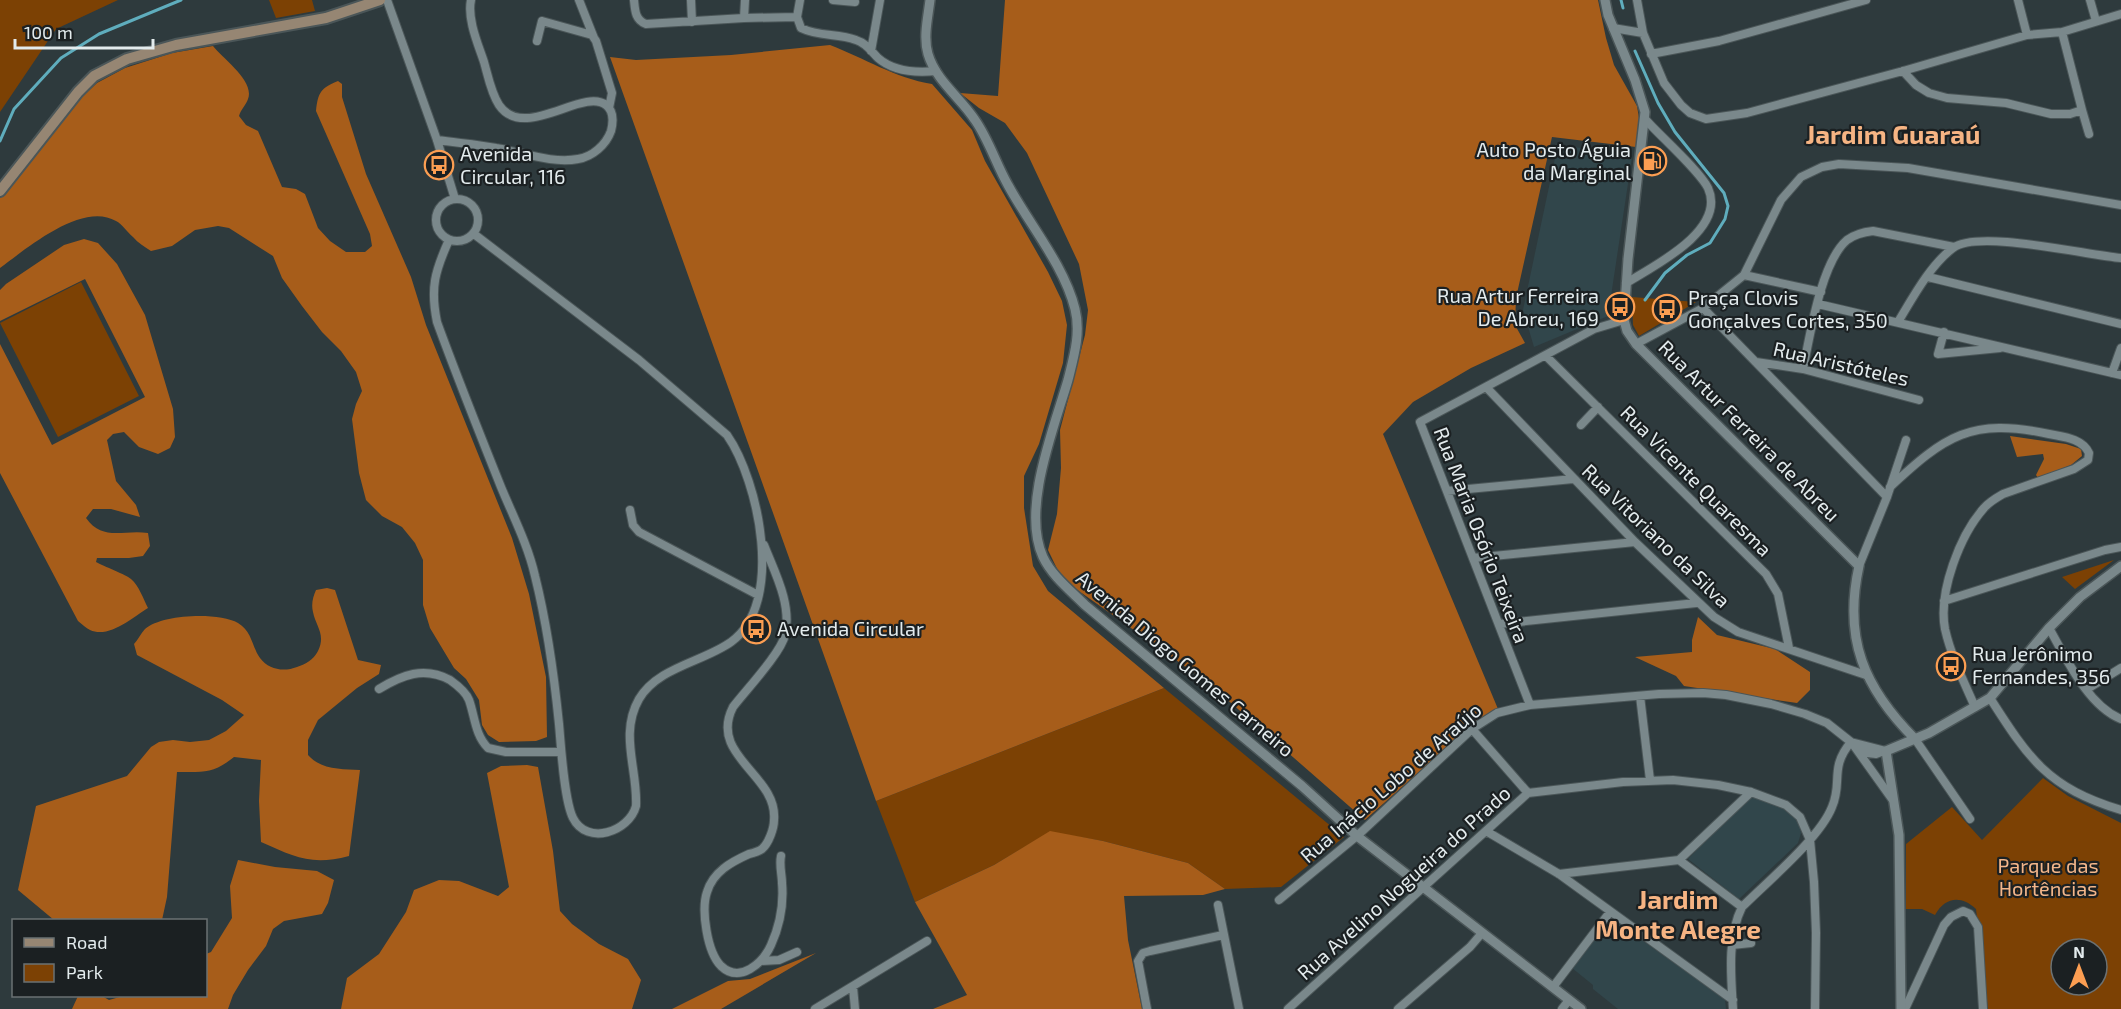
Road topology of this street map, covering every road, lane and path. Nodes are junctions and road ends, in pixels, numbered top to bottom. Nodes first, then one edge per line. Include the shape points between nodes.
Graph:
1 (380, 0) edge
2 (387, 0) edge
3 (471, 0) edge
4 (579, 0) edge
5 (634, 0) edge
6 (691, 0) edge
7 (745, 0) edge
8 (800, 0) edge
9 (833, 0) edge
10 (880, 0) edge
11 (930, 0) edge
12 (1605, 0) edge
13 (1637, 0) edge
14 (1866, 0) edge
15 (2018, 0) edge
16 (2090, 0) edge
17 (855, 2) dead end
18 (2121, 14) edge
19 (797, 17) junction
20 (744, 18) junction
21 (2096, 21) junction
22 (692, 22) junction
23 (1617, 29) junction
24 (2062, 32) junction
25 (1640, 33) junction
26 (2027, 35) junction
27 (594, 39) junction
28 (537, 41) dead end
29 (871, 51) junction
30 (1651, 54) junction
31 (936, 71) junction
32 (1903, 71) junction
33 (609, 108) junction
34 (2082, 110) junction
35 (1645, 119) junction
36 (2089, 134) dead end
37 (437, 140) junction
38 (0, 191) edge
39 (455, 199) junction
40 (2121, 205) edge
41 (474, 234) junction
42 (449, 240) junction
43 (1954, 247) junction
44 (2121, 258) edge
45 (1744, 274) junction
46 (1928, 277) junction
47 (1626, 283) junction
48 (1821, 292) junction
49 (1818, 303) junction
50 (1703, 308) junction
51 (1624, 320) junction
52 (1898, 322) junction
53 (2121, 324) edge
54 (1944, 332) junction
55 (1636, 344) junction
56 (2009, 348) junction
57 (2121, 348) edge
58 (1546, 356) junction
59 (1756, 362) junction
60 (1803, 369) junction
61 (2112, 373) junction
62 (2121, 375) edge
63 (1486, 387) junction
64 (1919, 400) dead end
65 (1598, 407) junction
66 (1581, 425) dead end
67 (1906, 440) dead end
68 (1573, 479) junction
69 (1890, 487) junction
70 (1447, 491) junction
71 (1887, 497) junction
72 (630, 510) dead end
73 (763, 541) junction
74 (1635, 542) junction
75 (2121, 547) edge
76 (1473, 558) junction
77 (1859, 566) junction
78 (2121, 566) edge
79 (758, 595) junction
80 (1944, 601) junction
81 (1696, 603) junction
82 (1498, 624) junction
83 (2049, 628) junction
84 (1789, 648) junction
85 (2121, 668) edge
86 (1866, 675) junction
87 (380, 689) dead end
88 (2087, 689) junction
89 (1640, 696) junction
90 (1990, 698) junction
91 (1530, 705) junction
92 (1975, 707) junction
93 (2121, 719) edge
94 (1473, 729) junction
95 (1915, 739) junction
96 (1851, 742) junction
97 (1886, 751) junction
98 (561, 752) junction
99 (1860, 752) junction
100 (1650, 780) junction
101 (1751, 792) junction
102 (1528, 793) junction
103 (1892, 799) junction
104 (2121, 810) edge
105 (1971, 819) dead end
106 (1486, 831) junction
107 (1357, 836) junction
108 (1810, 840) junction
109 (781, 856) dead end
110 (1679, 860) junction
111 (1559, 874) junction
112 (1423, 886) junction
113 (1280, 900) dead end
114 (1218, 905) dead end
115 (1742, 907) junction
116 (1611, 912) junction
117 (1482, 933) junction
118 (1224, 935) junction
119 (927, 942) dead end
120 (1751, 943) dead end
121 (1732, 945) junction
122 (797, 952) dead end
123 (761, 962) junction
124 (853, 987) junction
125 (1553, 987) junction
126 (1569, 1000) junction
127 (1732, 1000) junction
128 (815, 1009) edge
129 (855, 1009) edge
130 (1147, 1009) edge
131 (1239, 1009) edge
132 (1288, 1009) edge
133 (1398, 1009) edge
134 (1562, 1009) edge
135 (1581, 1009) edge
136 (1733, 1009) edge
137 (1815, 1009) edge
138 (1903, 1009) edge
139 (1983, 1009) edge

1 - 38 main road via 326,18 176,45 127,59 94,76 78,92
2 - 37 street
3 - 33 street via 471,18 494,97 503,110 523,118 591,102
4 - 27 street
5 - 22 street via 634,12 640,22
6 - 22 street
7 - 20 street
8 - 19 street
9 - 17 street
10 - 29 street
11 - 31 street, Avenida Diogo Gomes Carneiro via 926,43
12 - 23 street, Rua Artur Ferreira de Abreu
13 - 25 street
14 - 30 street via 1719,41
15 - 26 street
16 - 21 street
18 - 21 street
19 - 20 street
19 - 29 street via 801,28 813,34 859,41
20 - 22 street
21 - 24 street
23 - 25 street
23 - 35 street, Rua Artur Ferreira de Abreu
24 - 26 street
24 - 34 street
25 - 30 street
26 - 32 street
27 - 28 street via 542,21
27 - 33 street via 612,93
29 - 31 street via 894,67 921,73
30 - 32 street via 1681,105 1707,119 1747,113
31 - 107 street, Avenida Diogo Gomes Carneiro via 981,130 1007,185 1059,272 1078,324 1076,351 1038,488 1036,526 1043,556 1058,579 1085,604
32 - 34 street via 1929,93 1947,98 2006,103 2051,114
33 - 37 street via 609,136 592,154 576,160
34 - 36 street
35 - 47 street, Rua Artur Ferreira de Abreu
35 - 47 street via 1700,177 1708,189 1710,208 1699,233
37 - 39 street
39 - 41 street via 474,207 478,221
39 - 42 street via 442,205 435,218 438,232
40 - 45 street via 1908,168 1839,164 1822,167 1801,177 1781,200
41 - 42 street via 462,241
41 - 73 street via 639,360 727,435 744,466
42 - 98 street via 434,279 437,322 535,574 549,646
43 - 44 street via 2001,240
43 - 46 street
43 - 48 street via 1873,231 1860,233 1837,252
45 - 48 street
45 - 50 street
46 - 52 street
46 - 53 street
47 - 51 street, Rua Artur Ferreira de Abreu
48 - 49 street
49 - 52 street
49 - 60 street
50 - 55 street
50 - 59 street
51 - 55 street, Rua Artur Ferreira de Abreu
51 - 58 street, Rua Maria Osório Teixeira via 1594,329
52 - 54 street
54 - 56 street
54 - 56 street via 1938,354
55 - 77 street, Rua Artur Ferreira de Abreu
56 - 61 street
57 - 61 street
58 - 63 street, Rua Maria Osório Teixeira
58 - 65 street, Rua Vicente Quaresma
59 - 60 street, Rua Aristóteles
59 - 71 street
60 - 64 street, Rua Aristóteles
61 - 62 street
63 - 68 street, Rua Vitoriano da Silva
63 - 70 street, Rua Maria Osório Teixeira via 1420,422
65 - 66 street
65 - 84 street, Rua Vicente Quaresma via 1766,574 1778,594
67 - 69 street
68 - 70 street
68 - 74 street, Rua Vitoriano da Silva
69 - 71 street
69 - 80 street via 1939,445 1981,429 2036,431 2070,439 2082,444 2089,453 2088,460 2074,469 2003,494 1986,506 1963,540
70 - 76 street, Rua Maria Osório Teixeira
71 - 77 street
72 - 79 street via 633,525 639,531
73 - 79 street
73 - 123 street via 782,592 785,637 733,707 727,726 731,746 761,784 774,819 762,849 722,869 711,881 704,903 709,939 720,965 740,972
74 - 76 street
74 - 81 street, Rua Vitoriano da Silva
75 - 80 street
76 - 82 street, Rua Maria Osório Teixeira
77 - 86 street via 1853,596 1854,623
78 - 83 street via 2080,597
79 - 98 street via 747,626 730,644 657,680 638,701 629,744 636,806 625,825 597,833 583,830 574,820
80 - 92 street via 1949,645
81 - 82 street
81 - 84 street, Rua Vitoriano da Silva via 1738,632
82 - 91 street, Rua Maria Osório Teixeira
83 - 88 street
83 - 90 street
84 - 86 street, Rua Vitoriano da Silva
85 - 88 street
86 - 95 street
87 - 98 street via 410,674 442,676 457,684 468,698 478,733 488,748 506,752
88 - 93 street via 2102,709
89 - 91 street, Rua Inácio Lobo de Araújo
89 - 96 street, Rua Inácio Lobo de Araújo via 1703,693 1771,704 1827,723
89 - 100 street
90 - 92 street
90 - 104 street via 2019,743 2054,779 2087,798
91 - 94 street, Rua Inácio Lobo de Araújo via 1497,713
92 - 95 street
94 - 102 street
94 - 107 street, Rua Inácio Lobo de Araújo
95 - 97 street
95 - 105 street
96 - 97 street, Rua Inácio Lobo de Araújo
96 - 99 street
96 - 108 street via 1836,773 1833,807
97 - 99 street
97 - 103 street
99 - 103 street
100 - 101 street, Rua Avelino Nogueira do Prado via 1696,781
100 - 102 street, Rua Avelino Nogueira do Prado
101 - 108 street, Rua Avelino Nogueira do Prado via 1795,812
101 - 110 street
102 - 106 street, Rua Avelino Nogueira do Prado
103 - 138 street via 1899,835
106 - 111 street
106 - 112 street, Rua Avelino Nogueira do Prado
107 - 112 street, Avenida Diogo Gomes Carneiro
107 - 113 street, Rua Inácio Lobo de Araújo
108 - 115 street
108 - 137 street via 1816,923
109 - 123 street via 783,908 778,929
110 - 111 street
110 - 115 street
111 - 116 street
112 - 117 street, Avenida Diogo Gomes Carneiro
112 - 132 street, Rua Avelino Nogueira do Prado
114 - 118 street
115 - 121 street via 1736,918
116 - 125 street
116 - 127 street
117 - 125 street, Avenida Diogo Gomes Carneiro
117 - 133 street
118 - 130 street via 1143,953 1138,961
118 - 131 street
119 - 124 street
120 - 121 street
121 - 127 street
122 - 123 street
124 - 128 street
124 - 129 street
125 - 126 street, Avenida Diogo Gomes Carneiro
126 - 134 street
126 - 135 street, Avenida Diogo Gomes Carneiro
127 - 136 street
138 - 139 street via 1944,925 1963,911 1970,914 1978,927

